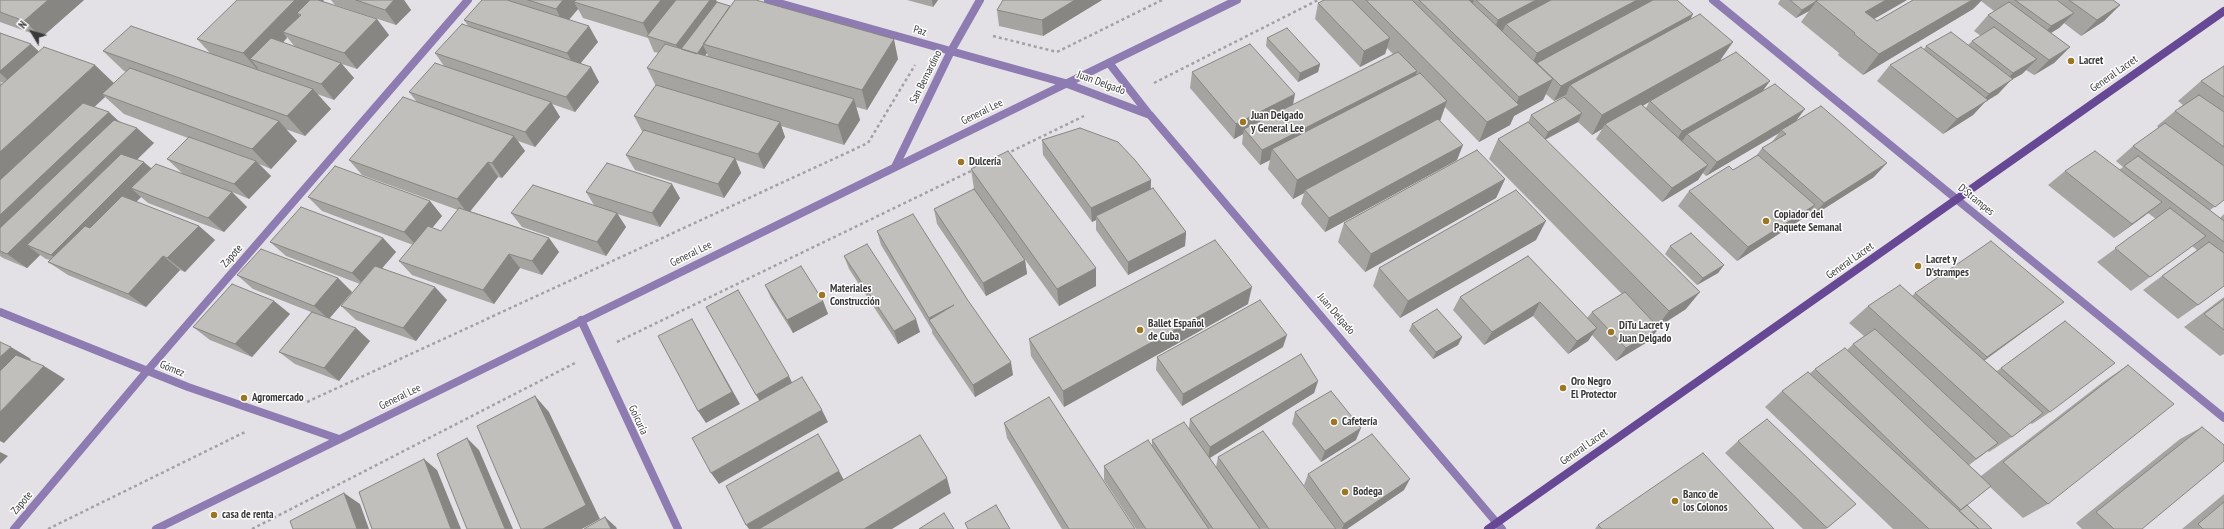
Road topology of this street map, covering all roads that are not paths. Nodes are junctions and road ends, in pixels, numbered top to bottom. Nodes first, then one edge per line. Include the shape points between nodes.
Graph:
1 (468, 0) edge
2 (768, 0) edge
3 (980, 0) edge
4 (1237, 0) edge
5 (1713, 0) edge
6 (2224, 12) edge
7 (951, 51) junction
8 (1109, 63) junction
9 (1065, 83) junction
10 (1150, 115) junction
11 (895, 167) junction
12 (1957, 200) junction
13 (0, 312) edge
14 (581, 320) junction
15 (147, 371) junction
16 (2224, 418) edge
17 (339, 439) junction
18 (1500, 526) edge
19 (14, 529) edge
20 (156, 529) edge
21 (678, 529) edge
22 (1488, 529) edge

1 - 15 street, Zapote
2 - 7 street, Paz
3 - 7 street, San Bernardino
4 - 8 street, General Lee
5 - 12 street, D'Strampes
6 - 12 main road, General Lacret
7 - 9 street, Paz
7 - 11 street, San Bernardino
8 - 9 street, General Lee
8 - 10 street, Juan Delgado
9 - 10 street, Juan Delgado via 1116,100
9 - 11 street, General Lee
10 - 18 street, Juan Delgado
11 - 14 street, General Lee
12 - 16 street, D'Strampes
12 - 18 main road, General Lacret
13 - 15 street, Gómez
14 - 17 street, General Lee
14 - 21 street, Goicuría
15 - 17 street, Gómez
15 - 19 street, Zapote
17 - 20 street, General Lee
18 - 22 main road, General Lacret

